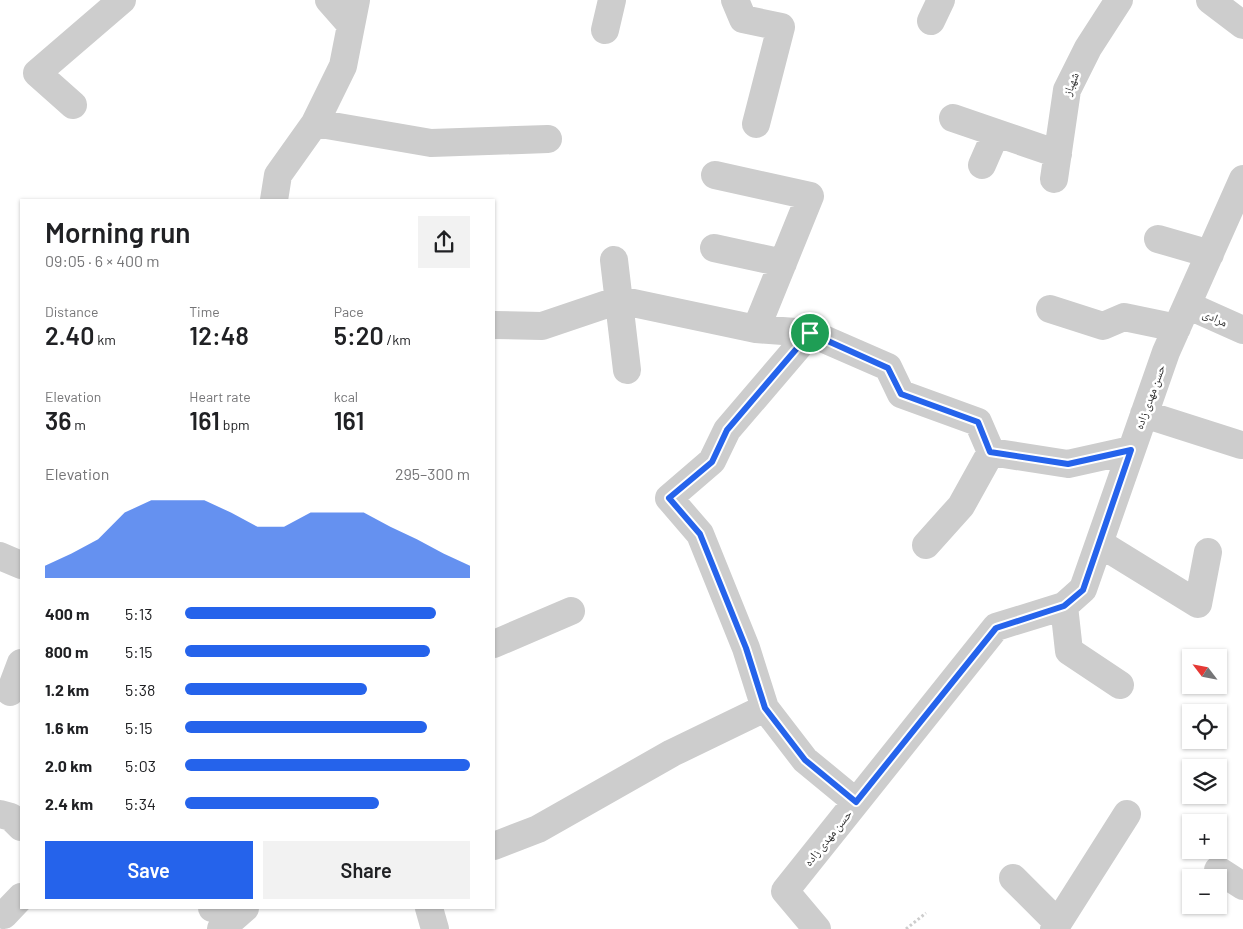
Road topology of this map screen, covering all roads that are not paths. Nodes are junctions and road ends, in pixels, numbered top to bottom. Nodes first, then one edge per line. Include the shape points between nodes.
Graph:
1 (122, 0) edge
2 (330, 0) edge
3 (612, 0) edge
4 (735, 0) edge
5 (1118, 0) edge
6 (1210, 0) edge
7 (354, 13) edge
8 (1243, 25) edge
9 (605, 30) dead end
10 (73, 105) dead end
11 (952, 118) dead end
12 (315, 123) junction
13 (756, 124) dead end
14 (996, 133) junction
15 (548, 139) dead end
16 (982, 165) dead end
17 (715, 176) dead end
18 (1243, 179) edge
19 (274, 199) edge
20 (1158, 239) dead end
21 (714, 248) dead end
22 (1210, 254) junction
23 (614, 260) dead end
24 (783, 263) junction
25 (619, 300) junction
26 (1050, 309) dead end
27 (1182, 317) junction
28 (495, 325) edge
29 (756, 328) junction
30 (1243, 330) edge
31 (810, 333) junction
32 (627, 370) dead end
33 (1144, 414) junction
34 (1241, 445) dead end
35 (1131, 450) junction
36 (990, 452) junction
37 (1099, 543) junction
38 (926, 546) dead end
39 (1208, 552) dead end
40 (0, 556) edge
41 (20, 565) edge
42 (1064, 606) junction
43 (571, 611) dead end
44 (495, 644) edge
45 (20, 665) edge
46 (1120, 685) dead end
47 (10, 692) dead end
48 (765, 708) junction
49 (856, 802) junction
50 (0, 814) edge
51 (1127, 814) dead end
52 (20, 826) edge
53 (495, 846) edge
54 (1227, 876) edge
55 (1013, 878) dead end
56 (1243, 886) edge
57 (215, 909) edge
58 (429, 909) edge
59 (235, 916) edge
60 (1056, 926) edge
61 (436, 929) edge
62 (817, 929) edge

1 - 10 street via 36,73
2 - 7 street
3 - 9 street
4 - 13 street via 743,19 781,27
5 - 14 street, شهباز via 1066,90 1056,167
6 - 8 street
7 - 12 street via 343,66
11 - 14 street
12 - 15 street via 430,143
12 - 19 street via 278,174
14 - 16 street
17 - 24 street via 810,196
18 - 22 street, حسن مهدی زاده
20 - 22 street
21 - 24 street
22 - 27 street, حسن مهدی زاده
23 - 25 street
24 - 29 street
25 - 28 street via 542,326
25 - 29 street
25 - 32 street
26 - 27 street, مرادی via 1103,326 1124,317
27 - 30 street, مرادی
27 - 33 street, حسن مهدی زاده
29 - 31 street
31 - 36 street via 888,368 901,394 978,422
31 - 48 street via 727,430 712,462 669,498 700,534 746,648
33 - 34 street
33 - 35 street, حسن مهدی زاده
35 - 36 street via 1068,464
35 - 37 street, حسن مهدی زاده
36 - 38 street via 961,506
37 - 39 street via 1198,604
37 - 42 street, حسن مهدی زاده via 1083,590
40 - 41 street
42 - 46 street via 1069,651
42 - 49 street, حسن مهدی زاده via 996,628
43 - 44 street
45 - 47 street
48 - 49 street via 805,760
48 - 53 street via 672,754 538,829
49 - 62 street, حسن مهدی زاده via 786,891
50 - 52 street via 11,817
51 - 60 street
54 - 56 street
55 - 60 street
57 - 59 street
58 - 61 street

